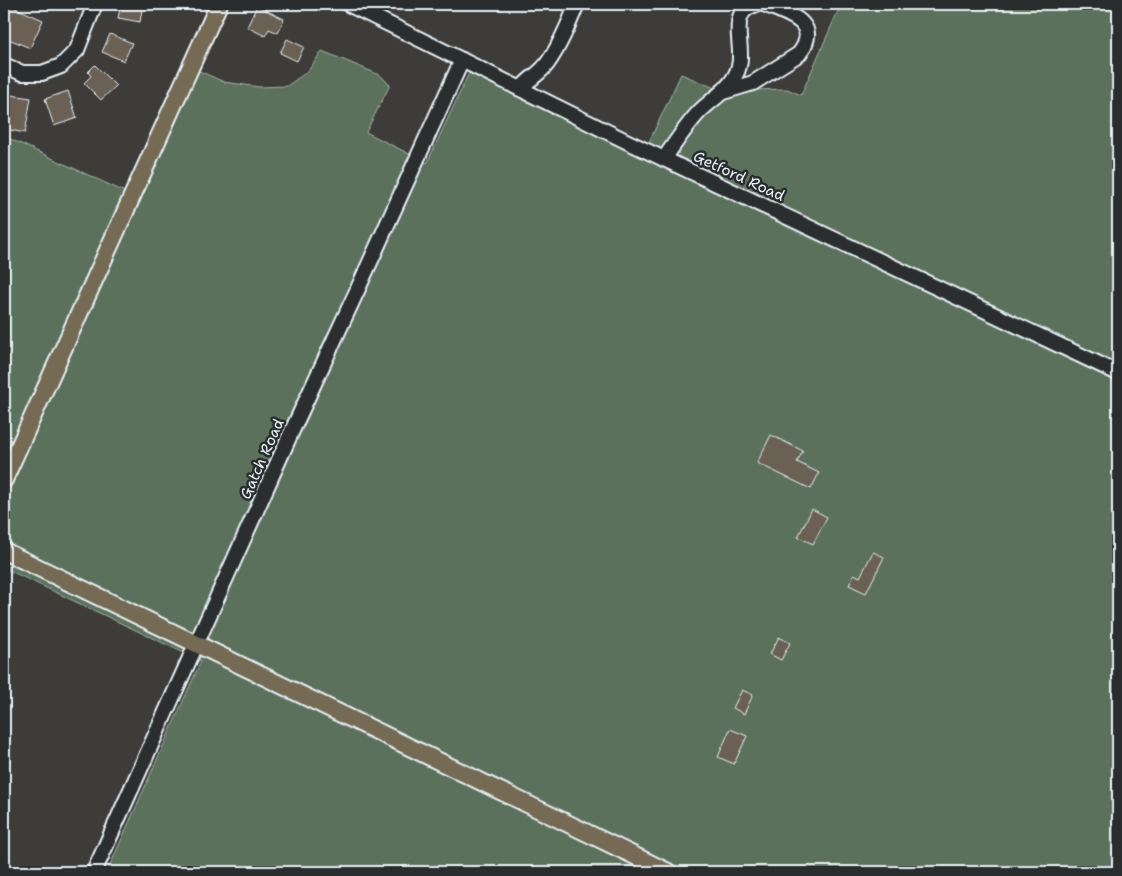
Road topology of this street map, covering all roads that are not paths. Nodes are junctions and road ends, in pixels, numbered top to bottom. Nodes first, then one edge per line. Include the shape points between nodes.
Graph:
1 (95, 4) edge
2 (219, 4) edge
3 (348, 4) edge
4 (577, 4) edge
5 (759, 4) edge
6 (764, 4) edge
7 (462, 60) junction
8 (4, 65) edge
9 (521, 89) junction
10 (723, 92) junction
11 (664, 158) junction
12 (1118, 373) edge
13 (4, 480) edge
14 (4, 551) edge
15 (197, 643) junction
16 (94, 872) edge
17 (668, 872) edge

1 - 8 street via 77,50 61,66 42,74 22,73
2 - 13 main road
3 - 7 street, Getford Road
4 - 9 street via 549,62
5 - 10 street via 754,4 739,18 739,67
6 - 10 street via 803,22 807,37 804,47 799,54 753,83
7 - 9 street, Getford Road
7 - 15 street, Gatch Road
9 - 11 street, Getford Road
10 - 11 street via 700,111
11 - 12 street, Getford Road
14 - 15 main road
15 - 16 street, Gatch Road
15 - 17 main road

